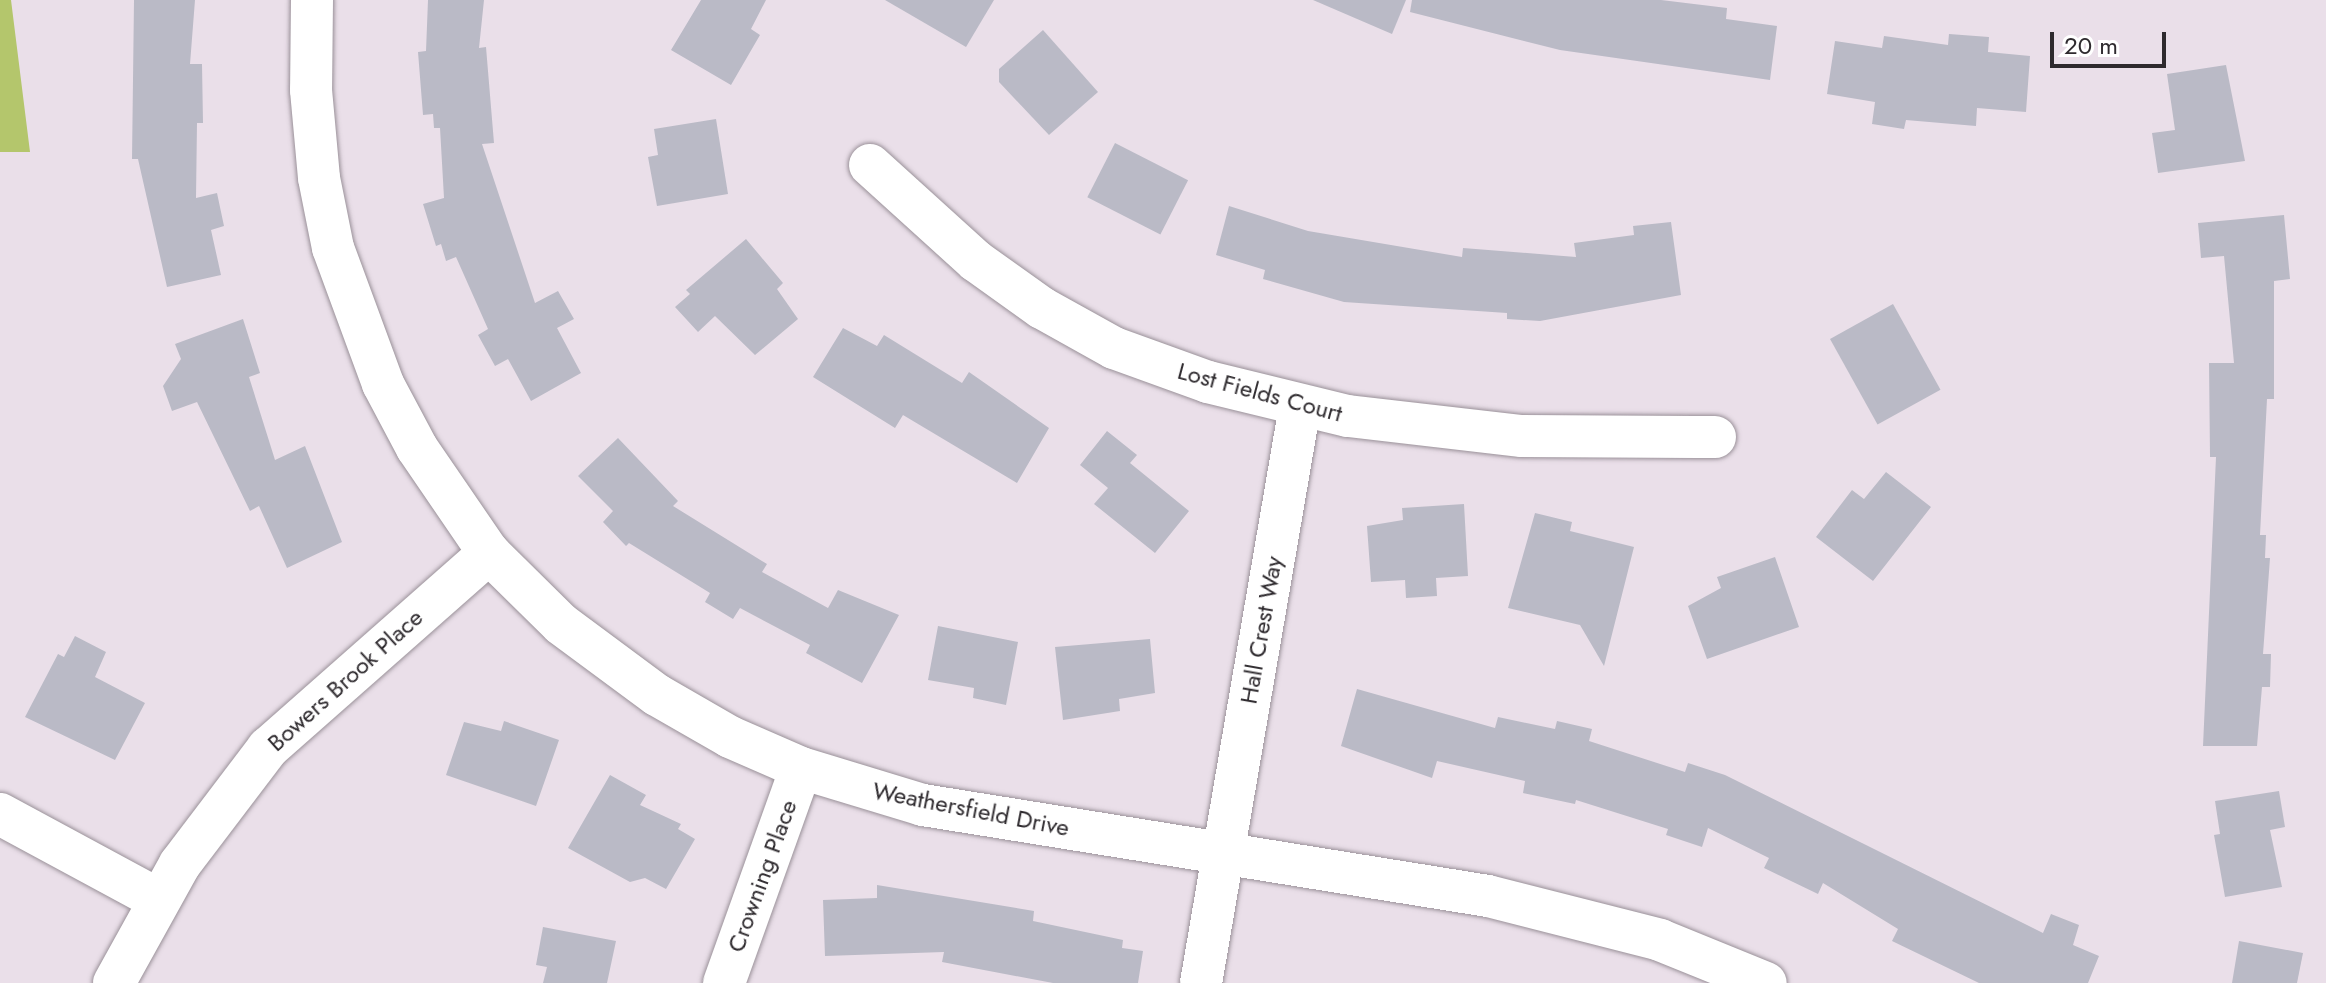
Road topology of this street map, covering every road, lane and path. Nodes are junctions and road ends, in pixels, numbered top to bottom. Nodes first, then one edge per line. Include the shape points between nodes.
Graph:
1 (312, 0) edge
2 (870, 165) dead end
3 (1300, 406) junction
4 (1715, 437) dead end
5 (489, 553) junction
6 (801, 768) junction
7 (0, 814) edge
8 (1221, 854) junction
9 (159, 900) junction
10 (114, 983) edge
11 (724, 983) edge
12 (1201, 983) edge
13 (1766, 983) edge

1 - 5 street, Weathersfield Drive via 311,90 319,178 338,262 378,370 410,435
2 - 3 street, Lost Fields Court via 976,261 1114,348
3 - 4 street, Lost Fields Court via 1522,436
3 - 8 street, Hall Crest Way
5 - 6 street, Weathersfield Drive via 561,624 625,674 730,737
5 - 9 street, Bowers Brook Place via 268,748 226,797
6 - 8 street, Weathersfield Drive via 923,805
6 - 11 street, Crowning Place
7 - 9 street
8 - 12 street, Hall Crest Way
8 - 13 street, Weathersfield Drive via 1488,896 1585,917
9 - 10 street, Bowers Brook Place

